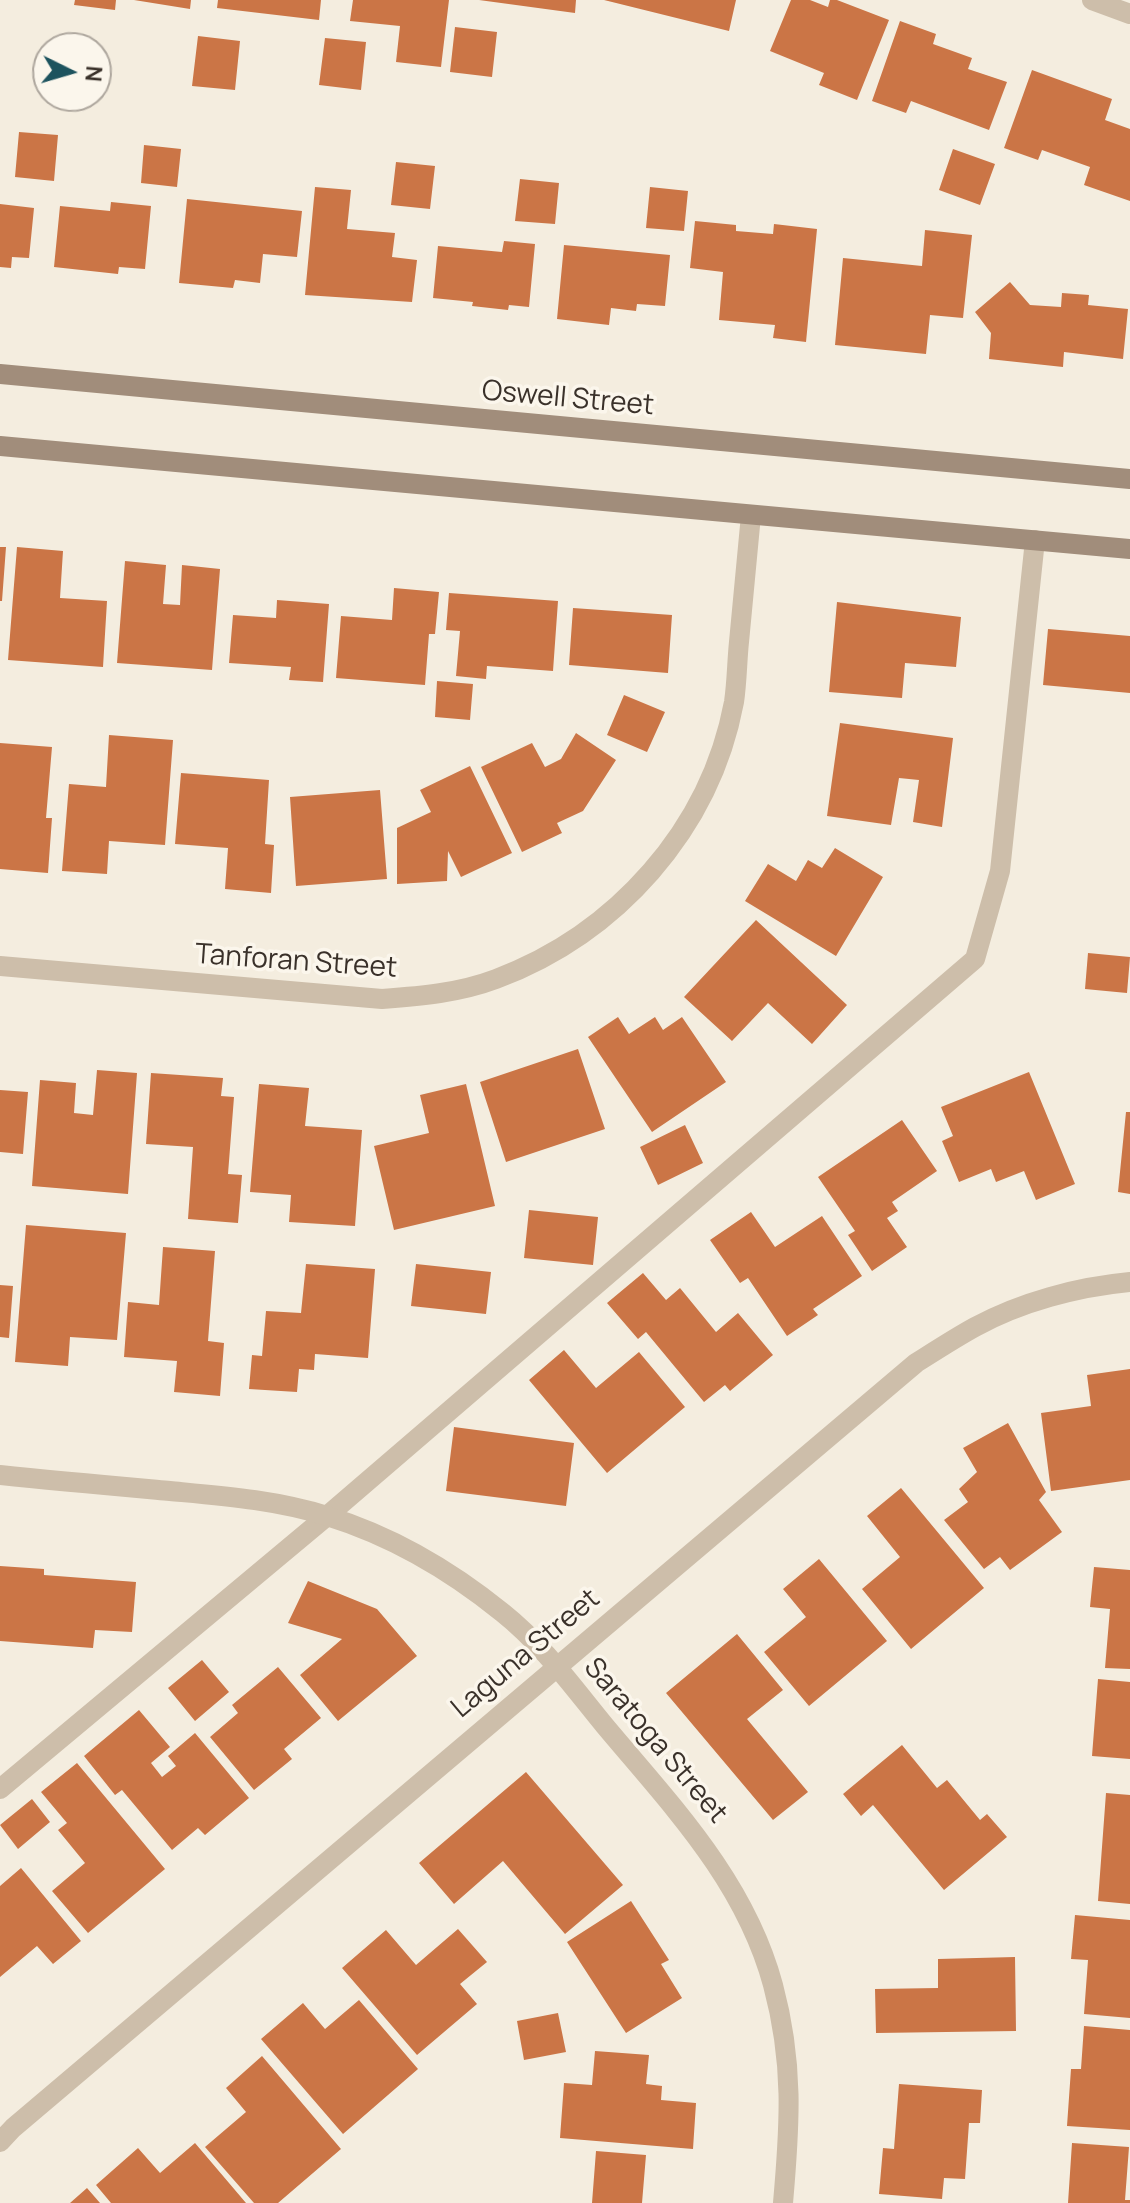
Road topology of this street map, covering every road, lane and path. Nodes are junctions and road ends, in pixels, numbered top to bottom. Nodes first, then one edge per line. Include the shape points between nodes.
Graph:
1 (1092, 0) edge
2 (1130, 14) edge
3 (0, 374) edge
4 (0, 446) edge
5 (1130, 479) edge
6 (751, 515) junction
7 (1035, 540) junction
8 (1130, 549) edge
9 (0, 966) edge
10 (1130, 1282) edge
11 (0, 1475) edge
12 (327, 1516) junction
13 (555, 1666) junction
14 (0, 1789) edge
15 (0, 2142) edge
16 (783, 2203) edge

1 - 2 street
3 - 5 main road, Oswell Street
4 - 6 main road
6 - 7 main road
6 - 9 street, Tanforan Street via 734,702 717,763 690,819 650,876 604,920 552,955 494,980 439,994 382,999
7 - 8 main road
7 - 12 street via 1000,871 975,959
10 - 13 street, Laguna Street via 1042,1299 977,1326 916,1363
11 - 12 street, Saratoga Street via 261,1500
12 - 13 street, Saratoga Street via 391,1540 444,1569 505,1615
12 - 14 street
13 - 15 street, Laguna Street
13 - 16 street, Saratoga Street via 708,1848 744,1909 773,1983 787,2052 790,2115

